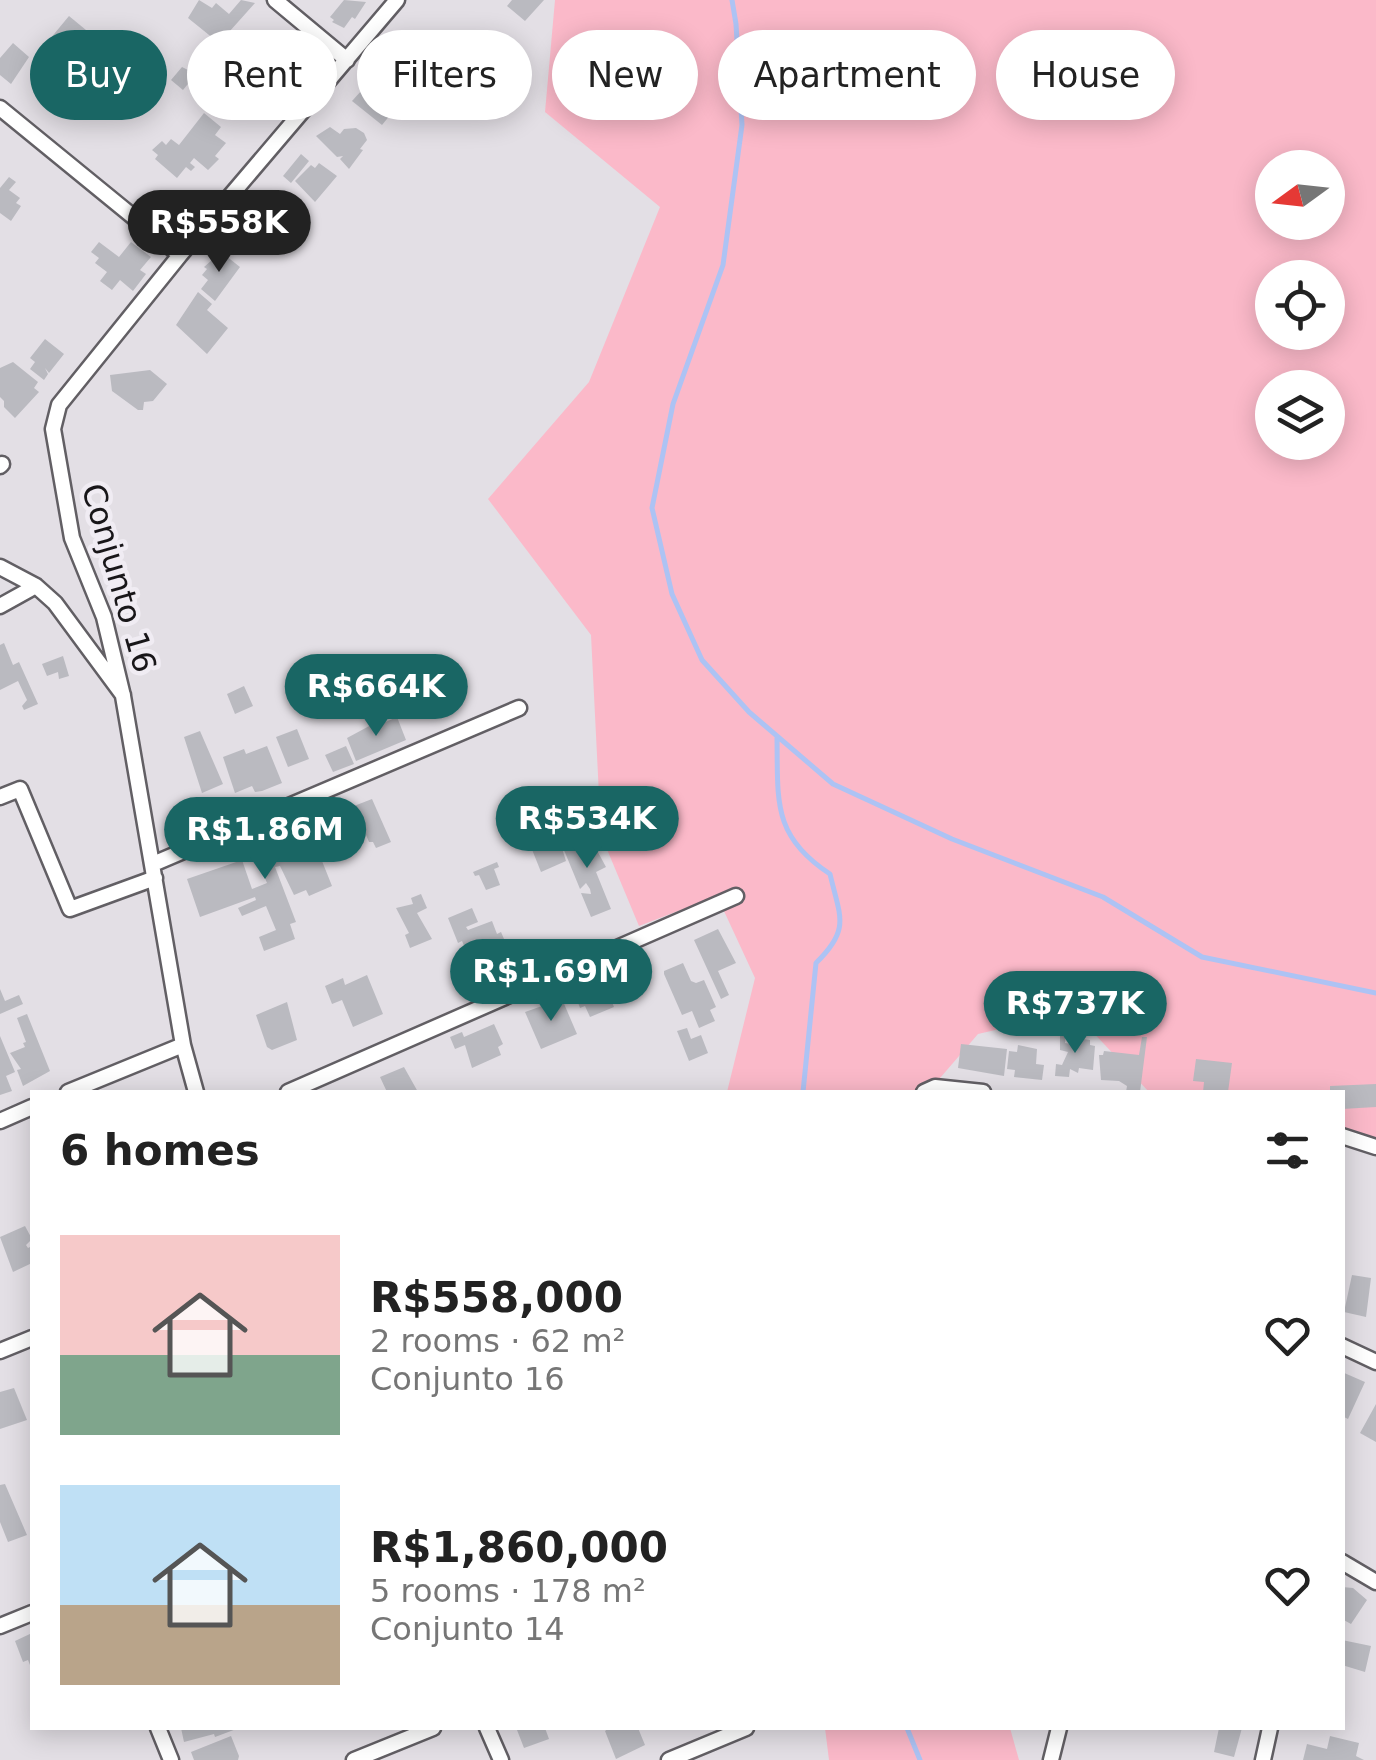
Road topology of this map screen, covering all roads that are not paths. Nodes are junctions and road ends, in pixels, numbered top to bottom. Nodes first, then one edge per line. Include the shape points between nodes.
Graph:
1 (276, 0) edge
2 (397, 0) edge
3 (347, 60) junction
4 (0, 108) edge
5 (180, 255) junction
6 (0, 567) edge
7 (36, 586) junction
8 (0, 606) edge
9 (123, 696) junction
10 (519, 708) dead end
11 (0, 797) edge
12 (154, 871) junction
13 (736, 896) dead end
14 (183, 1045) junction
15 (73, 1090) edge
16 (195, 1090) edge
17 (293, 1090) edge
18 (30, 1108) edge
19 (0, 1121) edge
20 (1345, 1137) edge
21 (1376, 1147) edge
22 (30, 1339) edge
23 (1345, 1347) edge
24 (0, 1351) edge
25 (1376, 1362) edge
26 (1345, 1564) edge
27 (1376, 1582) edge
28 (30, 1613) edge
29 (0, 1626) edge
30 (159, 1730) edge
31 (427, 1730) edge
32 (489, 1730) edge
33 (741, 1730) edge
34 (1058, 1730) edge
35 (1270, 1730) edge
36 (171, 1760) edge
37 (354, 1760) edge
38 (501, 1760) edge
39 (668, 1760) edge
40 (1050, 1760) edge
41 (1262, 1760) edge

1 - 3 street
2 - 3 street, Conjunto 16
3 - 5 street, Conjunto 16
4 - 5 street
5 - 9 street, Conjunto 16 via 60,405 53,429 72,538 104,618
6 - 7 street
7 - 8 street
7 - 9 street
9 - 12 street, Conjunto 16
10 - 12 street
11 - 12 street via 20,788 70,909
12 - 14 street, Conjunto 16
13 - 17 street
14 - 15 street
14 - 16 street, Conjunto 16
18 - 19 street
20 - 21 street
22 - 24 street
23 - 25 street
26 - 27 street
28 - 29 street
30 - 36 street
31 - 37 street
32 - 38 street
33 - 39 street
34 - 40 street
35 - 41 street

